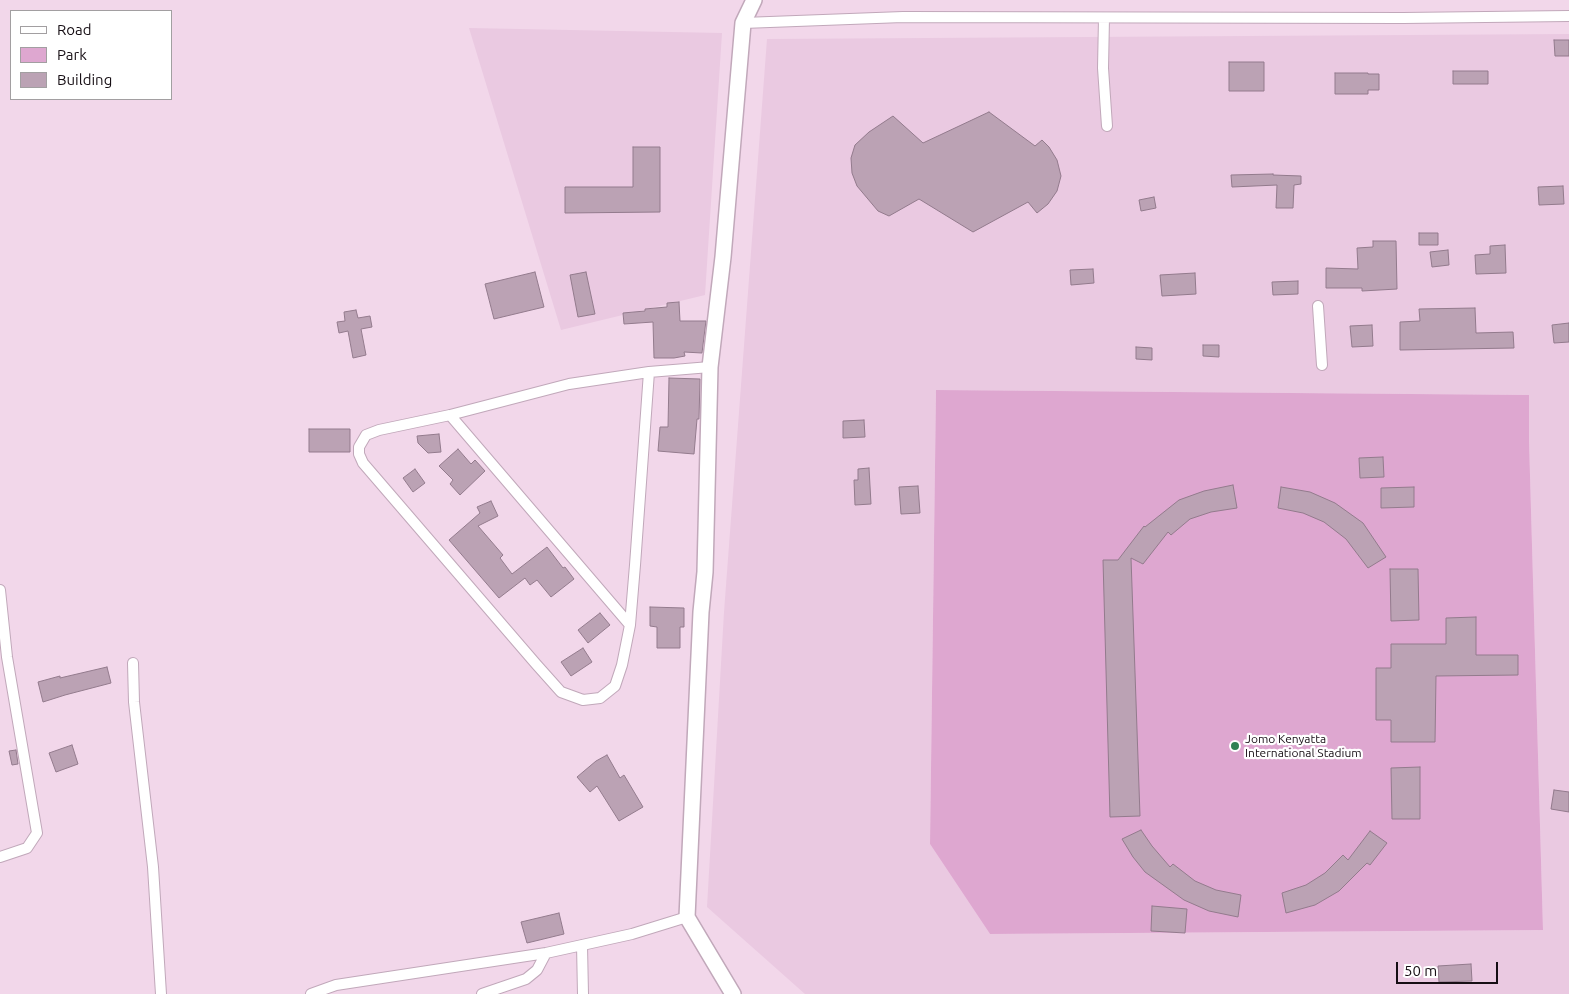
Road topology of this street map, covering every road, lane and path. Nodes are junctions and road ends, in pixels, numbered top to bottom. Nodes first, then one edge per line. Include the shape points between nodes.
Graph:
1 (754, 0) edge
2 (1569, 16) edge
3 (1104, 18) junction
4 (743, 23) junction
5 (1107, 126) dead end
6 (1318, 306) dead end
7 (1322, 365) dead end
8 (710, 368) junction
9 (649, 372) junction
10 (450, 415) junction
11 (0, 590) edge
12 (630, 626) junction
13 (133, 663) dead end
14 (0, 857) edge
15 (687, 917) junction
16 (582, 945) junction
17 (546, 953) junction
18 (161, 994) edge
19 (311, 994) edge
20 (482, 994) edge
21 (583, 994) edge
22 (734, 994) edge

1 - 4 street
2 - 3 street
3 - 4 street via 902,17
3 - 5 street
4 - 8 street
6 - 7 street
8 - 9 street
8 - 15 street via 705,572
9 - 10 street via 569,384
9 - 12 street
10 - 12 street
10 - 12 street via 366,435 358,448 363,463 561,692 583,700 592,699 600,698 615,686
11 - 14 street via 6,657 37,833 27,848
13 - 18 street via 134,702 153,867
15 - 16 street
15 - 22 street
16 - 17 street
16 - 21 street
17 - 19 street via 336,985
17 - 20 street via 537,970 526,979

